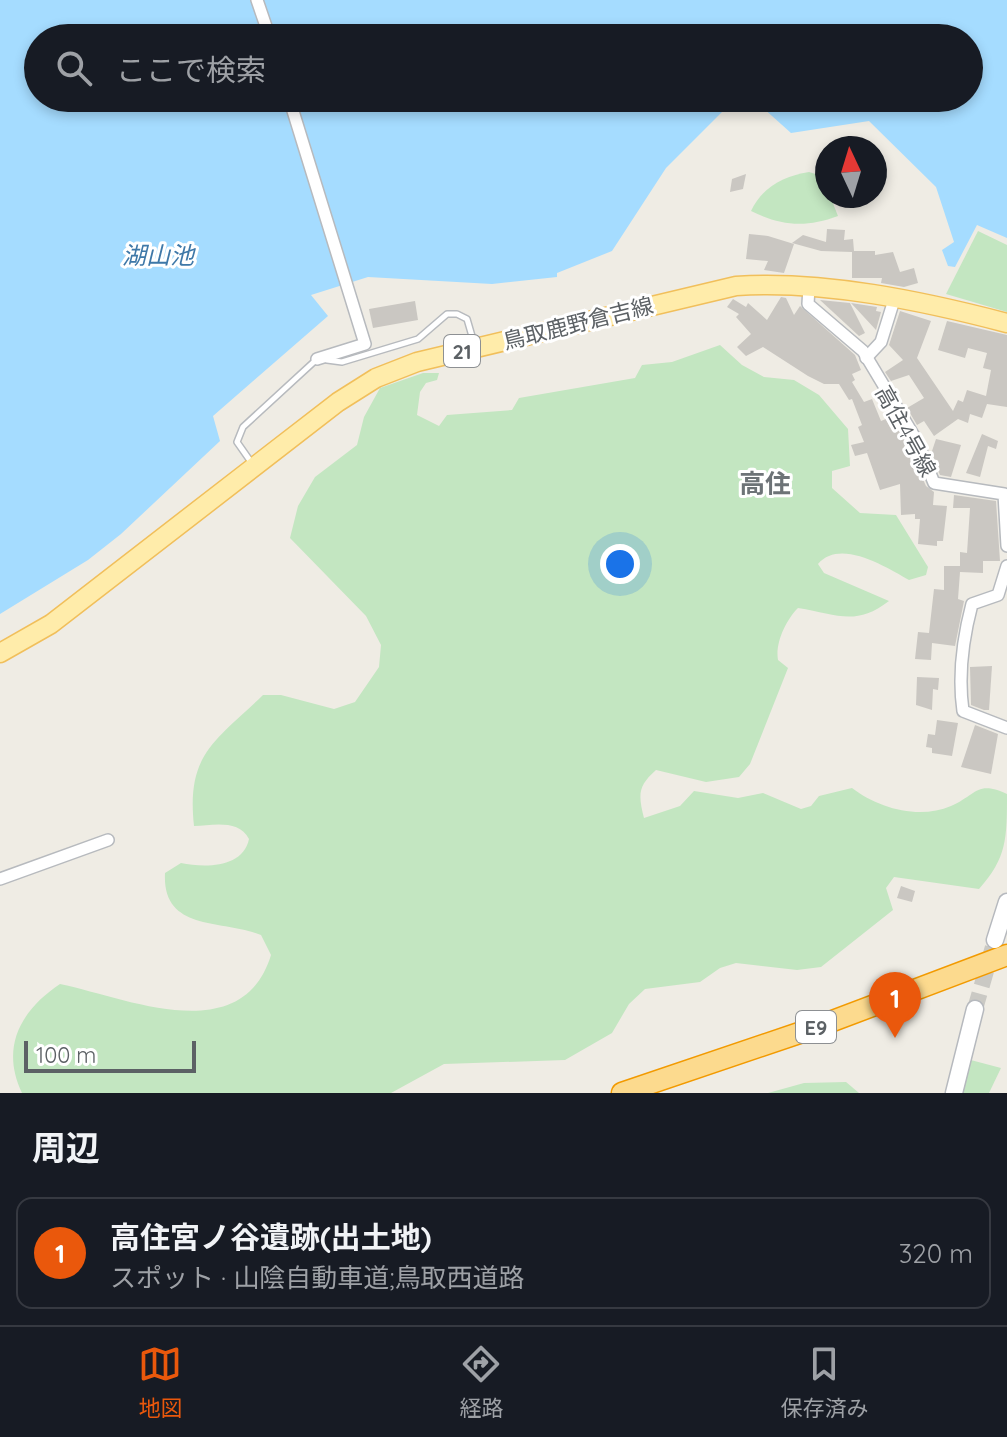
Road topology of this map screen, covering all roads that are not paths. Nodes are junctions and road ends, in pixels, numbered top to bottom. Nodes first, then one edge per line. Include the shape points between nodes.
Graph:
1 (257, 0) edge
2 (265, 24) edge
3 (293, 112) edge
4 (809, 287) junction
5 (894, 300) junction
6 (1007, 323) edge
7 (475, 348) junction
8 (866, 358) junction
9 (317, 359) junction
10 (254, 466) junction
11 (1006, 497) edge
12 (1007, 546) edge
13 (1007, 566) edge
14 (0, 653) edge
15 (1007, 728) edge
16 (108, 840) dead end
17 (0, 879) edge
18 (1007, 902) edge
19 (1001, 948) edge
20 (1007, 964) edge
21 (975, 1009) tunnel mouth
22 (622, 1093) edge
23 (661, 1093) edge
24 (954, 1093) edge

1 - 2 street
3 - 9 street via 365,344
4 - 5 main road, 鳥取鹿野倉吉線 / 21
4 - 7 main road, 鳥取鹿野倉吉線 / 21 via 736,286
4 - 8 street, 高住4号線 via 808,304 856,342
5 - 6 main road, 鳥取鹿野倉吉線 / 21
5 - 8 street via 881,342
7 - 9 lane via 467,319 447,314 418,339 342,362
7 - 10 main road, 鳥取鹿野倉吉線 / 21 via 376,378
8 - 11 street, 高住4号線 via 917,441 934,483
9 - 10 lane via 243,427 237,442
10 - 14 main road, 鳥取鹿野倉吉線 / 21 via 51,624
11 - 12 street, 高住4号線
13 - 15 street via 998,595 972,604 960,690 963,711
16 - 17 street
18 - 19 street
19 - 22 highway, E9 via 814,1028
20 - 23 highway, E9
21 - 24 street

